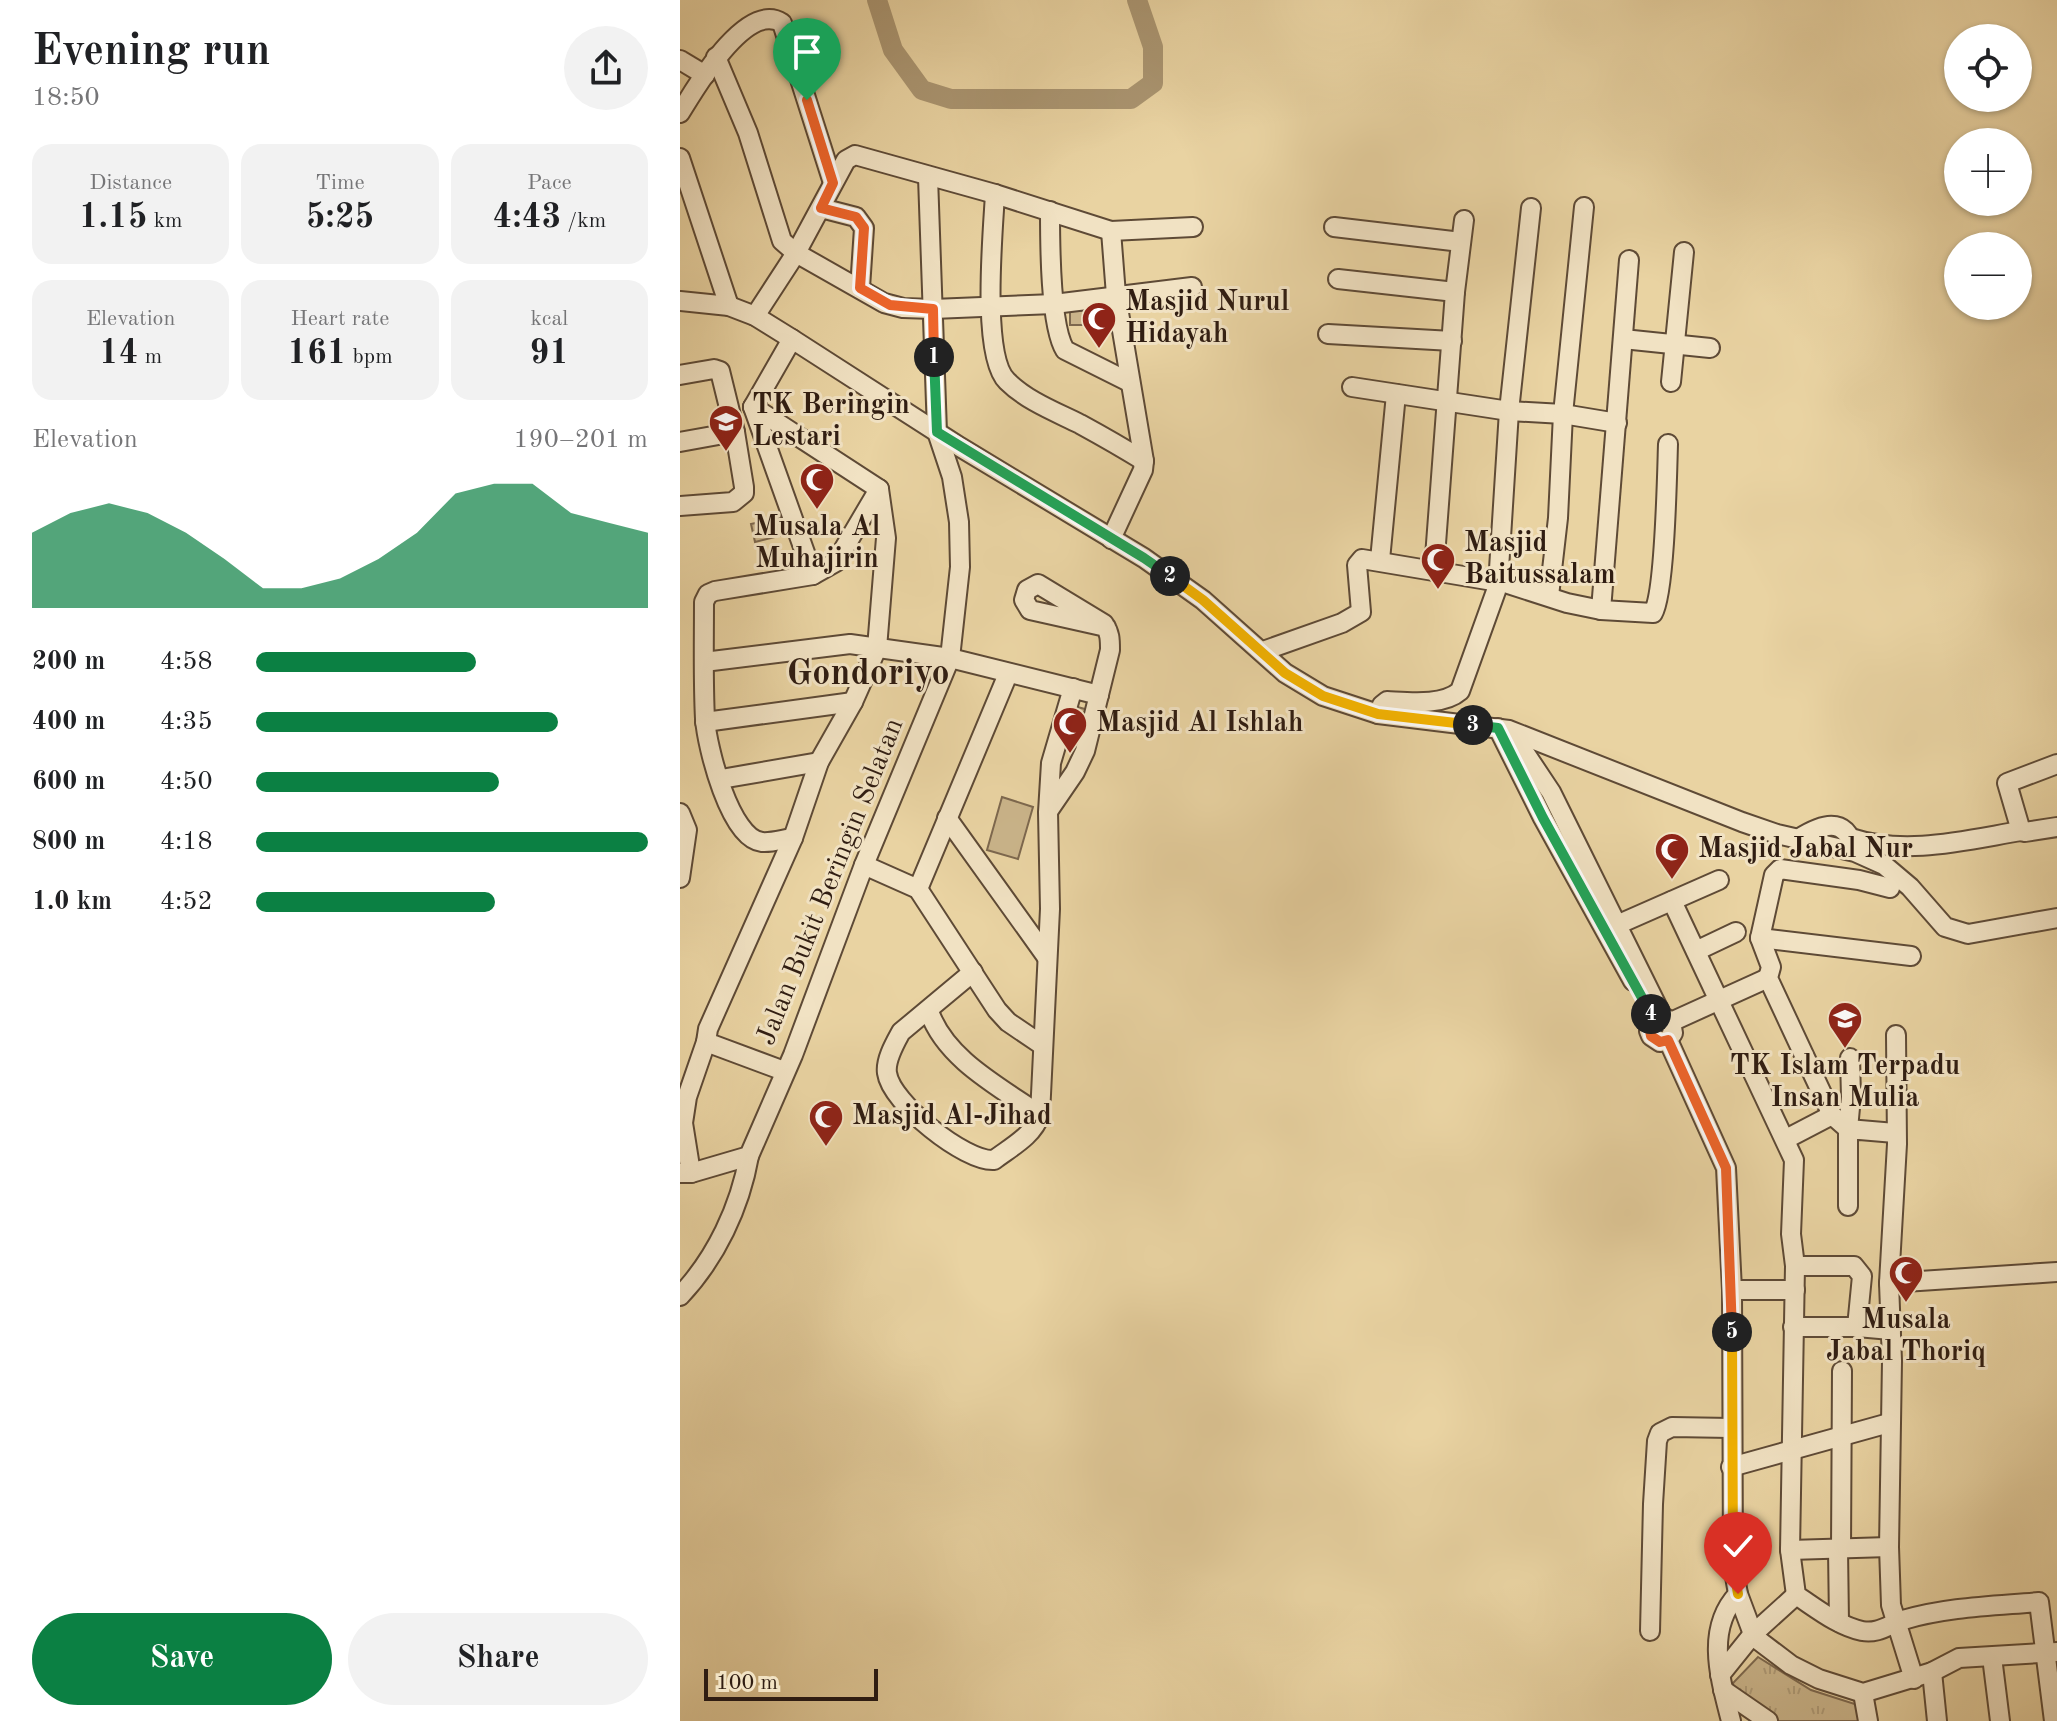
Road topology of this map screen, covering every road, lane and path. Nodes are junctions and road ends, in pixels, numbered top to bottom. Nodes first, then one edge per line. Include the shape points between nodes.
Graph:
1 (716, 57) junction
2 (680, 60) edge
3 (705, 75) junction
4 (680, 113) edge
5 (680, 158) edge
6 (928, 177) junction
7 (833, 183) junction
8 (995, 194) junction
9 (1584, 207) dead end
10 (821, 208) junction
11 (1531, 208) dead end
12 (1050, 211) junction
13 (1464, 220) dead end
14 (1193, 227) dead end
15 (1334, 227) dead end
16 (1111, 231) junction
17 (1461, 242) junction
18 (1684, 252) dead end
19 (796, 253) junction
20 (1629, 260) dead end
21 (1338, 279) dead end
22 (1192, 287) dead end
23 (860, 288) junction
24 (1455, 292) junction
25 (1116, 295) junction
26 (680, 304) edge
27 (1054, 304) junction
28 (729, 306) junction
29 (991, 307) junction
30 (933, 309) junction
31 (755, 316) junction
32 (1328, 334) dead end
33 (792, 339) junction
34 (1623, 339) junction
35 (1452, 341) junction
36 (1676, 344) junction
37 (1710, 348) dead end
38 (680, 375) edge
39 (1129, 382) junction
40 (1671, 382) dead end
41 (1352, 387) dead end
42 (1396, 394) junction
43 (1448, 401) junction
44 (753, 407) junction
45 (1509, 411) junction
46 (1563, 414) junction
47 (1617, 423) junction
48 (735, 432) junction
49 (937, 432) junction
50 (680, 442) edge
51 (1668, 444) dead end
52 (1144, 461) junction
53 (879, 489) junction
54 (680, 506) edge
55 (1111, 539) junction
56 (1380, 560) junction
57 (1434, 570) junction
58 (813, 575) junction
59 (1498, 581) junction
60 (1549, 596) junction
61 (1601, 610) junction
62 (1106, 627) junction
63 (877, 648) junction
64 (1263, 651) junction
65 (950, 658) junction
66 (704, 662) junction
67 (1008, 674) junction
68 (1073, 688) junction
69 (1099, 695) junction
70 (853, 702) junction
71 (1378, 714) junction
72 (705, 722) junction
73 (1504, 729) junction
74 (819, 762) junction
75 (2057, 764) edge
76 (721, 779) junction
77 (1048, 812) junction
78 (680, 813) edge
79 (947, 818) junction
80 (2057, 827) edge
81 (2021, 831) junction
82 (793, 838) junction
83 (1853, 845) junction
84 (864, 865) junction
85 (680, 878) edge
86 (1719, 880) dead end
87 (1890, 888) dead end
88 (918, 889) junction
89 (1672, 901) junction
90 (2057, 918) edge
91 (1619, 924) junction
92 (1736, 932) dead end
93 (1760, 938) junction
94 (1696, 951) junction
95 (1046, 956) junction
96 (1911, 956) dead end
97 (973, 972) junction
98 (1768, 978) junction
99 (1720, 1001) junction
100 (929, 1011) junction
101 (1664, 1024) junction
102 (1896, 1035) dead end
103 (706, 1042) junction
104 (1042, 1045) junction
105 (1850, 1058) dead end
106 (784, 1071) junction
107 (1040, 1115) junction
108 (1832, 1115) junction
109 (1848, 1129) junction
110 (1895, 1133) junction
111 (1786, 1139) junction
112 (749, 1156) junction
113 (686, 1173) edge
114 (1848, 1206) dead end
115 (1795, 1266) junction
116 (2057, 1272) edge
117 (1889, 1283) junction
118 (1732, 1290) junction
119 (1795, 1290) junction
120 (680, 1296) edge
121 (1793, 1327) junction
122 (1857, 1327) junction
123 (1891, 1330) junction
124 (1842, 1371) dead end
125 (1889, 1423) junction
126 (1731, 1428) junction
127 (1842, 1438) junction
128 (1791, 1449) junction
129 (1731, 1467) junction
130 (1889, 1547) junction
131 (1840, 1549) junction
132 (1790, 1550) junction
133 (1738, 1594) junction
134 (1796, 1595) junction
135 (1839, 1622) junction
136 (1895, 1623) junction
137 (1650, 1631) dead end
138 (1753, 1634) junction
139 (2051, 1653) edge
140 (1992, 1657) junction
141 (1932, 1672) junction
142 (1914, 1679) junction
143 (1721, 1682) junction
144 (1863, 1693) junction
145 (1731, 1721) edge
146 (1768, 1721) edge
147 (1868, 1721) edge
148 (1937, 1721) edge
149 (2000, 1721) edge
150 (2054, 1721) edge

1 - 3 street
1 - 7 street via 741,27 770,16 782,23
1 - 19 street via 748,133 778,233
2 - 3 street
3 - 4 street
5 - 28 street
6 - 7 street via 855,155
6 - 8 street
6 - 30 street, Jalan Bukit Beringin Selatan
7 - 10 street
8 - 12 street
8 - 29 street
9 - 46 street
10 - 19 street
10 - 23 street via 856,217 864,228
11 - 45 street
12 - 16 street
12 - 27 street
13 - 17 street
14 - 16 street
15 - 17 street
16 - 25 street
17 - 24 street
18 - 36 street
19 - 23 street
19 - 31 street
20 - 34 street
21 - 24 street
22 - 25 street
23 - 30 street via 890,305
24 - 35 street
25 - 27 street
25 - 39 street
26 - 28 street
27 - 29 street
27 - 39 street via 1065,350
28 - 31 street
29 - 30 street
29 - 52 street via 997,365 1005,379 1028,398
30 - 49 street, Jalan Bukit Beringin Selatan
31 - 33 street
32 - 35 street
33 - 44 street
33 - 49 street
34 - 36 street
34 - 47 street
35 - 43 street
36 - 37 street
36 - 40 street
38 - 48 street via 714,369 722,375
39 - 52 street
41 - 42 street
42 - 43 street
42 - 56 street
43 - 45 street
43 - 57 street
44 - 53 street
44 - 58 street
45 - 46 street
45 - 59 street
46 - 47 street
46 - 60 street
47 - 61 street
48 - 50 street
48 - 54 street via 744,493 733,502
49 - 55 street
49 - 65 street, Jalan Bukit Beringin Selatan via 959,522
51 - 61 street via 1657,604 1653,613
52 - 55 street
53 - 58 street via 836,562
53 - 63 street via 886,538
55 - 64 street via 1203,600
56 - 57 street
56 - 64 street via 1362,559 1357,565 1361,612
57 - 59 street
58 - 66 street via 708,594
59 - 60 street
59 - 71 street via 1460,691 1439,700 1387,701
60 - 61 street
62 - 62 street via 1038,584 1025,595 1030,610
62 - 69 street via 1110,650
63 - 65 street
63 - 66 street via 850,644
63 - 70 street
64 - 71 street via 1285,673 1323,696
65 - 67 street
65 - 84 street, Jalan Bukit Beringin Selatan
66 - 72 street
67 - 68 street
67 - 79 street
68 - 69 street
68 - 77 street via 1053,752
69 - 77 street via 1082,758
70 - 72 street
70 - 74 street
71 - 73 street
72 - 76 street
73 - 83 street via 1777,834
73 - 91 street via 1551,792
73 - 101 street via 1543,818
74 - 76 street
74 - 82 street
75 - 81 street via 2007,783
76 - 82 street via 733,818 745,833 761,842
77 - 95 street
78 - 85 street via 687,830
79 - 88 street
79 - 95 street
80 - 81 street
81 - 83 street via 1908,847
82 - 103 street
83 - 90 street via 1898,876 1954,932
84 - 88 street
84 - 106 street, Jalan Bukit Beringin Selatan
86 - 89 street
87 - 93 street via 1780,869 1774,875
88 - 97 street
89 - 91 street
89 - 94 street
91 - 101 street
92 - 94 street
93 - 96 street
93 - 98 street via 1771,967
94 - 99 street
95 - 104 street
97 - 100 street
97 - 104 street via 1008,1022
98 - 99 street
98 - 108 street
99 - 101 street
99 - 111 street
100 - 107 street via 952,1050
100 - 107 street via 901,1032 886,1072 908,1107 939,1136 974,1157 994,1160 1027,1135
101 - 118 street via 1726,1168
102 - 110 street
103 - 106 street
103 - 113 street via 683,1123
104 - 107 street
105 - 109 street
106 - 112 street, Jalan Bukit Beringin Selatan
108 - 109 street
108 - 111 street
109 - 110 street
109 - 114 street
110 - 117 street
111 - 115 street via 1794,1160
112 - 113 street
112 - 120 street, Jalan Bukit Beringin Selatan via 720,1241
115 - 119 street
115 - 122 street via 1859,1270
116 - 117 street
117 - 123 street
118 - 119 street
118 - 126 street
119 - 121 street
121 - 122 street
121 - 128 street
122 - 123 street
123 - 125 street
124 - 127 street
125 - 127 street
125 - 130 street
126 - 129 street
126 - 137 street via 1672,1427 1660,1433
127 - 128 street
127 - 131 street
128 - 129 street
128 - 132 street
129 - 133 street
130 - 131 street
130 - 136 street
131 - 132 street
131 - 135 street
132 - 134 street
133 - 138 street
133 - 143 street via 1720,1621
134 - 135 street
134 - 138 street
135 - 136 street via 1864,1632
136 - 139 street via 1930,1612 2039,1602
136 - 142 street
138 - 143 street
138 - 144 street via 1791,1665
139 - 140 street
139 - 150 street
140 - 141 street via 1959,1658
140 - 149 street
141 - 142 street
141 - 148 street
142 - 144 street
143 - 145 street
143 - 146 street
144 - 147 street

